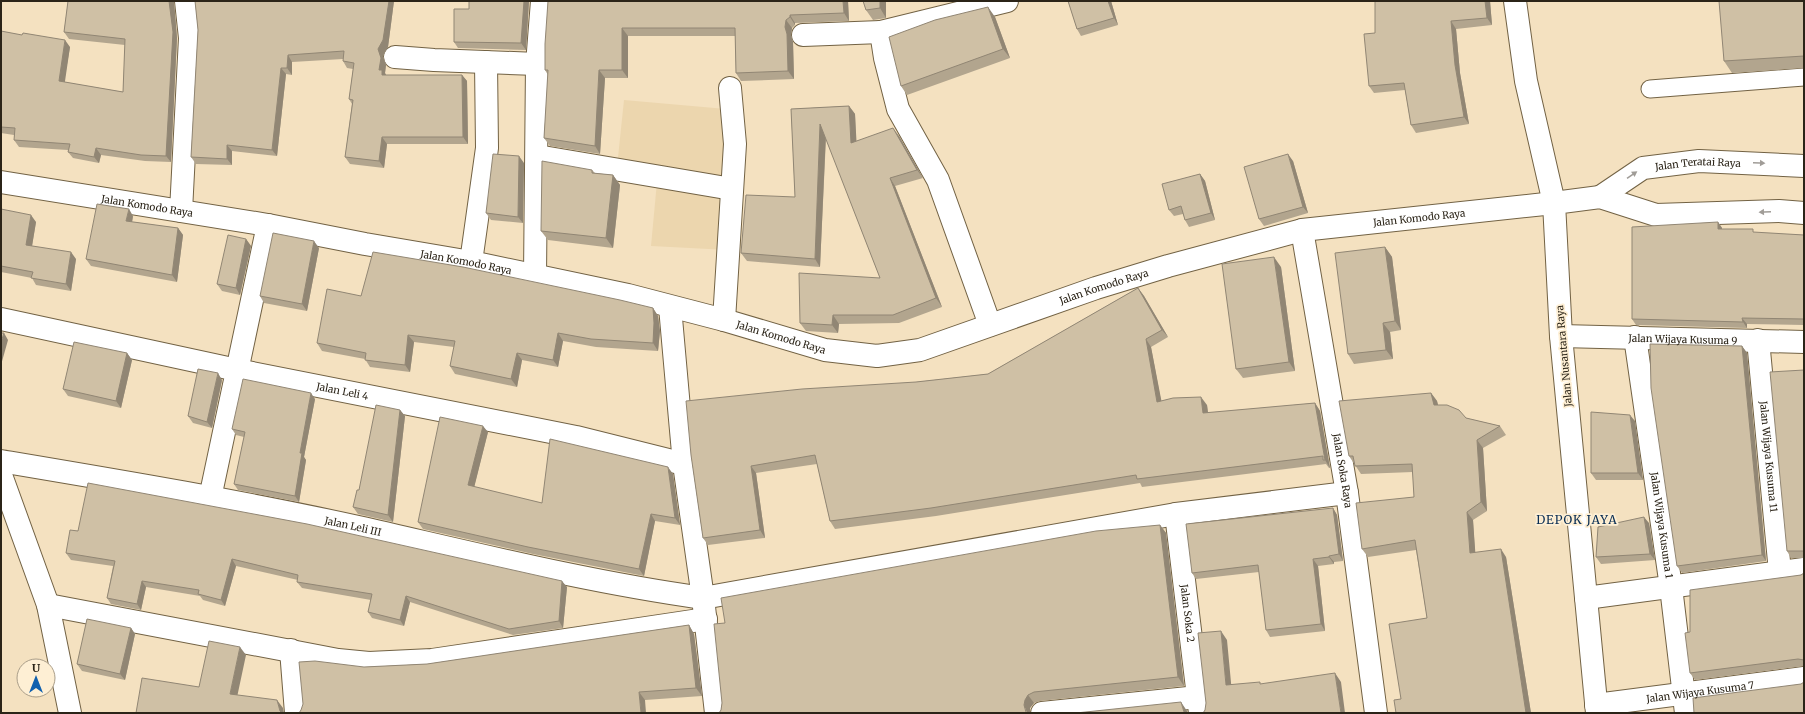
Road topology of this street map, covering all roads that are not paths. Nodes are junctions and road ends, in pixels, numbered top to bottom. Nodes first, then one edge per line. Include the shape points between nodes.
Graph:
1 (186, 1) edge
2 (542, 1) edge
3 (1007, 1) edge
4 (1515, 1) edge
5 (881, 32) junction
6 (803, 35) dead end
7 (395, 57) dead end
8 (486, 62) junction
9 (537, 64) junction
10 (1804, 77) edge
11 (730, 88) dead end
12 (1650, 89) dead end
13 (537, 156) junction
14 (1804, 166) edge
15 (1, 182) edge
16 (732, 189) junction
17 (1600, 197) junction
18 (1554, 203) junction
19 (182, 211) junction
20 (1804, 213) edge
21 (268, 225) junction
22 (1302, 230) junction
23 (472, 262) junction
24 (535, 276) junction
25 (670, 307) junction
26 (1, 319) edge
27 (724, 320) junction
28 (990, 325) junction
29 (1561, 336) junction
30 (1634, 338) junction
31 (1758, 340) junction
32 (1804, 342) edge
33 (237, 370) junction
34 (1, 462) edge
35 (684, 464) junction
36 (1, 475) edge
37 (1347, 493) junction
38 (210, 498) junction
39 (1176, 514) junction
40 (1804, 569) edge
41 (1780, 572) junction
42 (1671, 587) junction
43 (1586, 598) junction
44 (48, 605) junction
45 (704, 609) junction
46 (291, 650) junction
47 (1804, 678) edge
48 (1685, 703) edge
49 (1199, 705) edge
50 (1597, 709) edge
51 (70, 713) edge
52 (296, 713) edge
53 (716, 713) edge
54 (1042, 713) edge
55 (1376, 713) edge

1 - 19 main road via 190,38
2 - 9 main road
3 - 5 main road
4 - 18 main road, Jalan Nusantara Raya via 1526,81
5 - 6 main road
5 - 28 main road via 898,109 938,180
7 - 8 main road
8 - 9 main road
8 - 23 main road via 487,148
9 - 13 main road
10 - 12 lane
11 - 16 main road via 734,144
13 - 16 main road
13 - 24 main road
17 -> 14 main road, Jalan Teratai Raya via 1643,168 1699,161
15 - 19 main road, Jalan Komodo Raya
16 - 27 main road
17 - 18 main road, Jalan Teratai Raya
20 -> 17 main road, Jalan Teratai Raya via 1779,211 1656,215
18 - 22 main road, Jalan Komodo Raya
18 - 29 main road, Jalan Nusantara Raya
19 - 21 main road, Jalan Komodo Raya
21 - 23 main road, Jalan Komodo Raya
21 - 33 main road
22 - 28 main road, Jalan Komodo Raya via 1168,266
22 - 37 main road, Jalan Soka Raya
23 - 24 main road, Jalan Komodo Raya
24 - 25 main road, Jalan Komodo Raya via 628,295
25 - 27 main road, Jalan Komodo Raya
25 - 35 main road
26 - 33 main road, Jalan Leli 4
27 - 28 main road, Jalan Komodo Raya via 825,350 877,356 920,350
29 - 30 main road, Jalan Wijaya Kusuma 9
29 - 43 main road, Jalan Nusantara Raya
30 - 31 main road, Jalan Wijaya Kusuma 9
30 - 42 main road, Jalan Wijaya Kusuma 1
31 - 32 main road, Jalan Wijaya Kusuma 9
31 - 41 main road, Jalan Wijaya Kusuma 11
33 - 35 main road, Jalan Leli 4 via 576,437
33 - 38 main road
34 - 38 main road, Jalan Leli III
35 - 45 main road
36 - 44 main road
37 - 39 main road
37 - 55 main road, Jalan Soka Raya
38 - 45 main road, Jalan Leli III via 666,593
39 - 45 main road
39 - 49 main road, Jalan Soka 2
40 - 41 main road
41 - 42 main road
42 - 43 main road
42 - 48 main road, Jalan Wijaya Kusuma 1
43 - 50 main road, Jalan Nusantara Raya
44 - 46 main road
44 - 51 main road
45 - 46 main road via 432,660 369,663 338,660
45 - 53 main road
46 - 52 main road
47 - 48 main road, Jalan Wijaya Kusuma 7
48 - 50 main road, Jalan Wijaya Kusuma 7
49 - 54 main road

